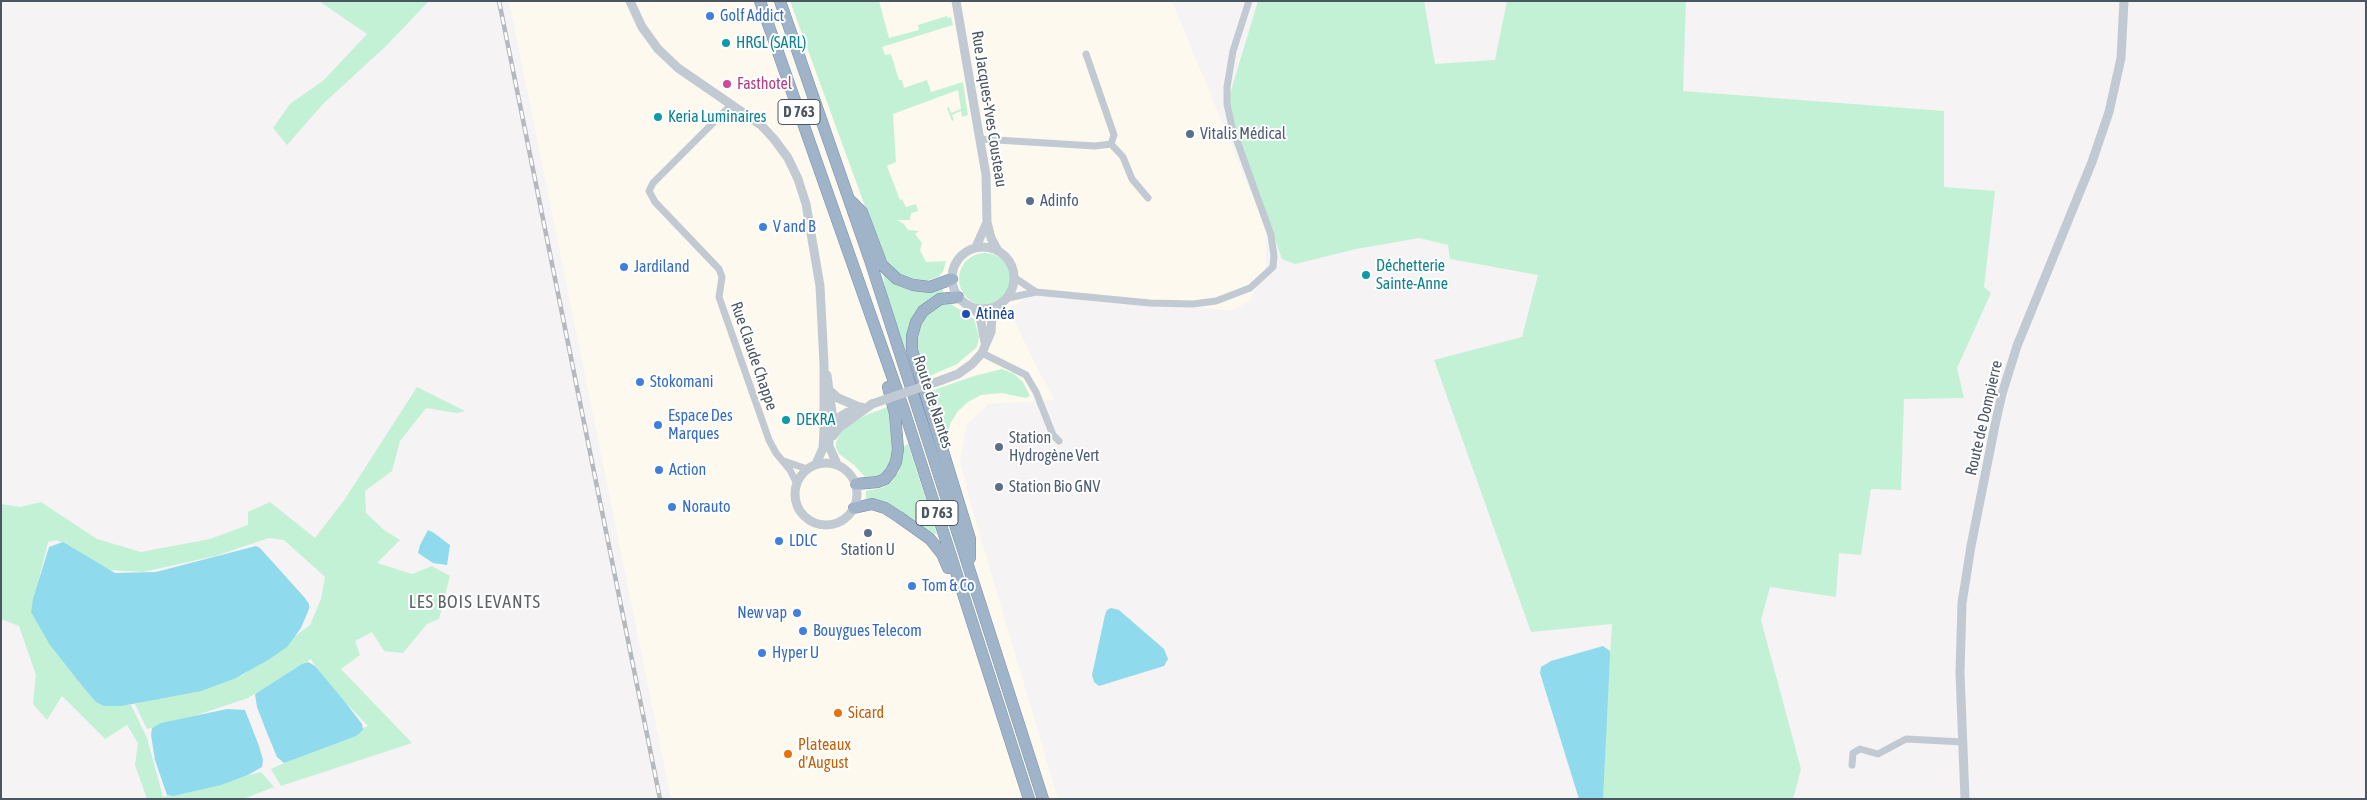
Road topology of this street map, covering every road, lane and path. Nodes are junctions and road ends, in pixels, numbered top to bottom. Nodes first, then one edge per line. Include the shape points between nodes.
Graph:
1 (630, 1) edge
2 (760, 1) edge
3 (780, 1) edge
4 (956, 1) edge
5 (1249, 1) edge
6 (2124, 1) edge
7 (1086, 54) dead end
8 (731, 105) junction
9 (980, 139) junction
10 (1111, 144) junction
11 (1148, 198) dead end
12 (850, 200) junction
13 (987, 222) junction
14 (976, 247) junction
15 (997, 249) junction
16 (1015, 278) junction
17 (952, 279) junction
18 (1036, 292) junction
19 (958, 297) junction
20 (1008, 298) junction
21 (997, 306) junction
22 (974, 308) junction
23 (986, 343) junction
24 (982, 352) junction
25 (824, 364) junction
26 (891, 373) junction
27 (830, 391) junction
28 (872, 404) junction
29 (859, 407) junction
30 (834, 420) junction
31 (824, 431) junction
32 (1059, 441) dead end
33 (829, 446) junction
34 (784, 461) junction
35 (837, 464) junction
36 (812, 467) junction
37 (797, 484) junction
38 (856, 484) junction
39 (854, 508) junction
40 (970, 570) junction
41 (971, 617) junction
42 (1963, 742) junction
43 (1852, 765) dead end
44 (1029, 799) edge
45 (1043, 799) edge
46 (1965, 799) edge

1 - 8 street via 642,27 658,49 678,68
2 - 26 highway, Route de Nantes / D 763
3 - 12 highway, Route de Nantes / D 763
4 - 9 street, Rue Jacques-Yves Cousteau
5 - 18 street via 1233,51 1227,104 1232,127 1271,235 1273,267 1250,288 1216,301 1193,304
6 - 42 street, Route de Dompierre via 2121,58 2106,120 2017,346 2002,395 1962,603 1960,673
7 - 10 street via 1114,135
8 - 25 street via 774,139 798,179 806,204 820,286
8 - 34 street, Rue Claude Chappe via 649,191 655,202 719,269 722,277 719,297 769,440
9 - 10 street via 1095,146
9 - 13 street, Rue Jacques-Yves Cousteau via 986,175
10 - 11 street via 1123,156 1132,179
12 - 17 highway via 862,212 882,265 897,279 930,287
12 - 40 highway, Route de Nantes / D 763
13 - 14 street, Rue Jacques-Yves Cousteau
13 - 15 street, Rue Jacques-Yves Cousteau
14 - 15 street
14 - 17 street via 958,259
15 - 16 street via 1010,261
16 - 18 street
16 - 20 street
17 - 19 street
18 - 20 street
19 - 22 street
19 - 40 highway via 940,299 922,310 912,336 912,350 970,539
20 - 21 street
21 - 22 street
21 - 23 street
22 - 23 street via 980,317
23 - 24 street
24 - 28 street, bridge via 965,369 942,380
24 - 32 street via 1026,375 1053,435
25 - 27 street
25 - 31 street
26 - 38 highway via 888,386 895,414 896,462 885,479
26 - 41 highway, Route de Nantes / D 763
27 - 29 street
27 - 30 street
28 - 29 street
28 - 33 street via 840,427
29 - 30 street
30 - 31 street
30 - 33 street
31 - 36 street via 823,448
33 - 35 street
34 - 36 street
34 - 37 street
35 - 36 street via 826,462
35 - 38 street via 851,474
36 - 37 street
37 - 39 street via 796,502 802,515 811,522 832,524 850,515
38 - 39 street via 858,497
39 - 41 highway via 872,504 884,508 930,539 942,554 957,597
40 - 45 highway, Route de Nantes / D 763
41 - 44 highway, Route de Nantes / D 763
42 - 43 street via 1906,739 1878,754 1860,749 1853,753
42 - 46 street, Route de Dompierre

